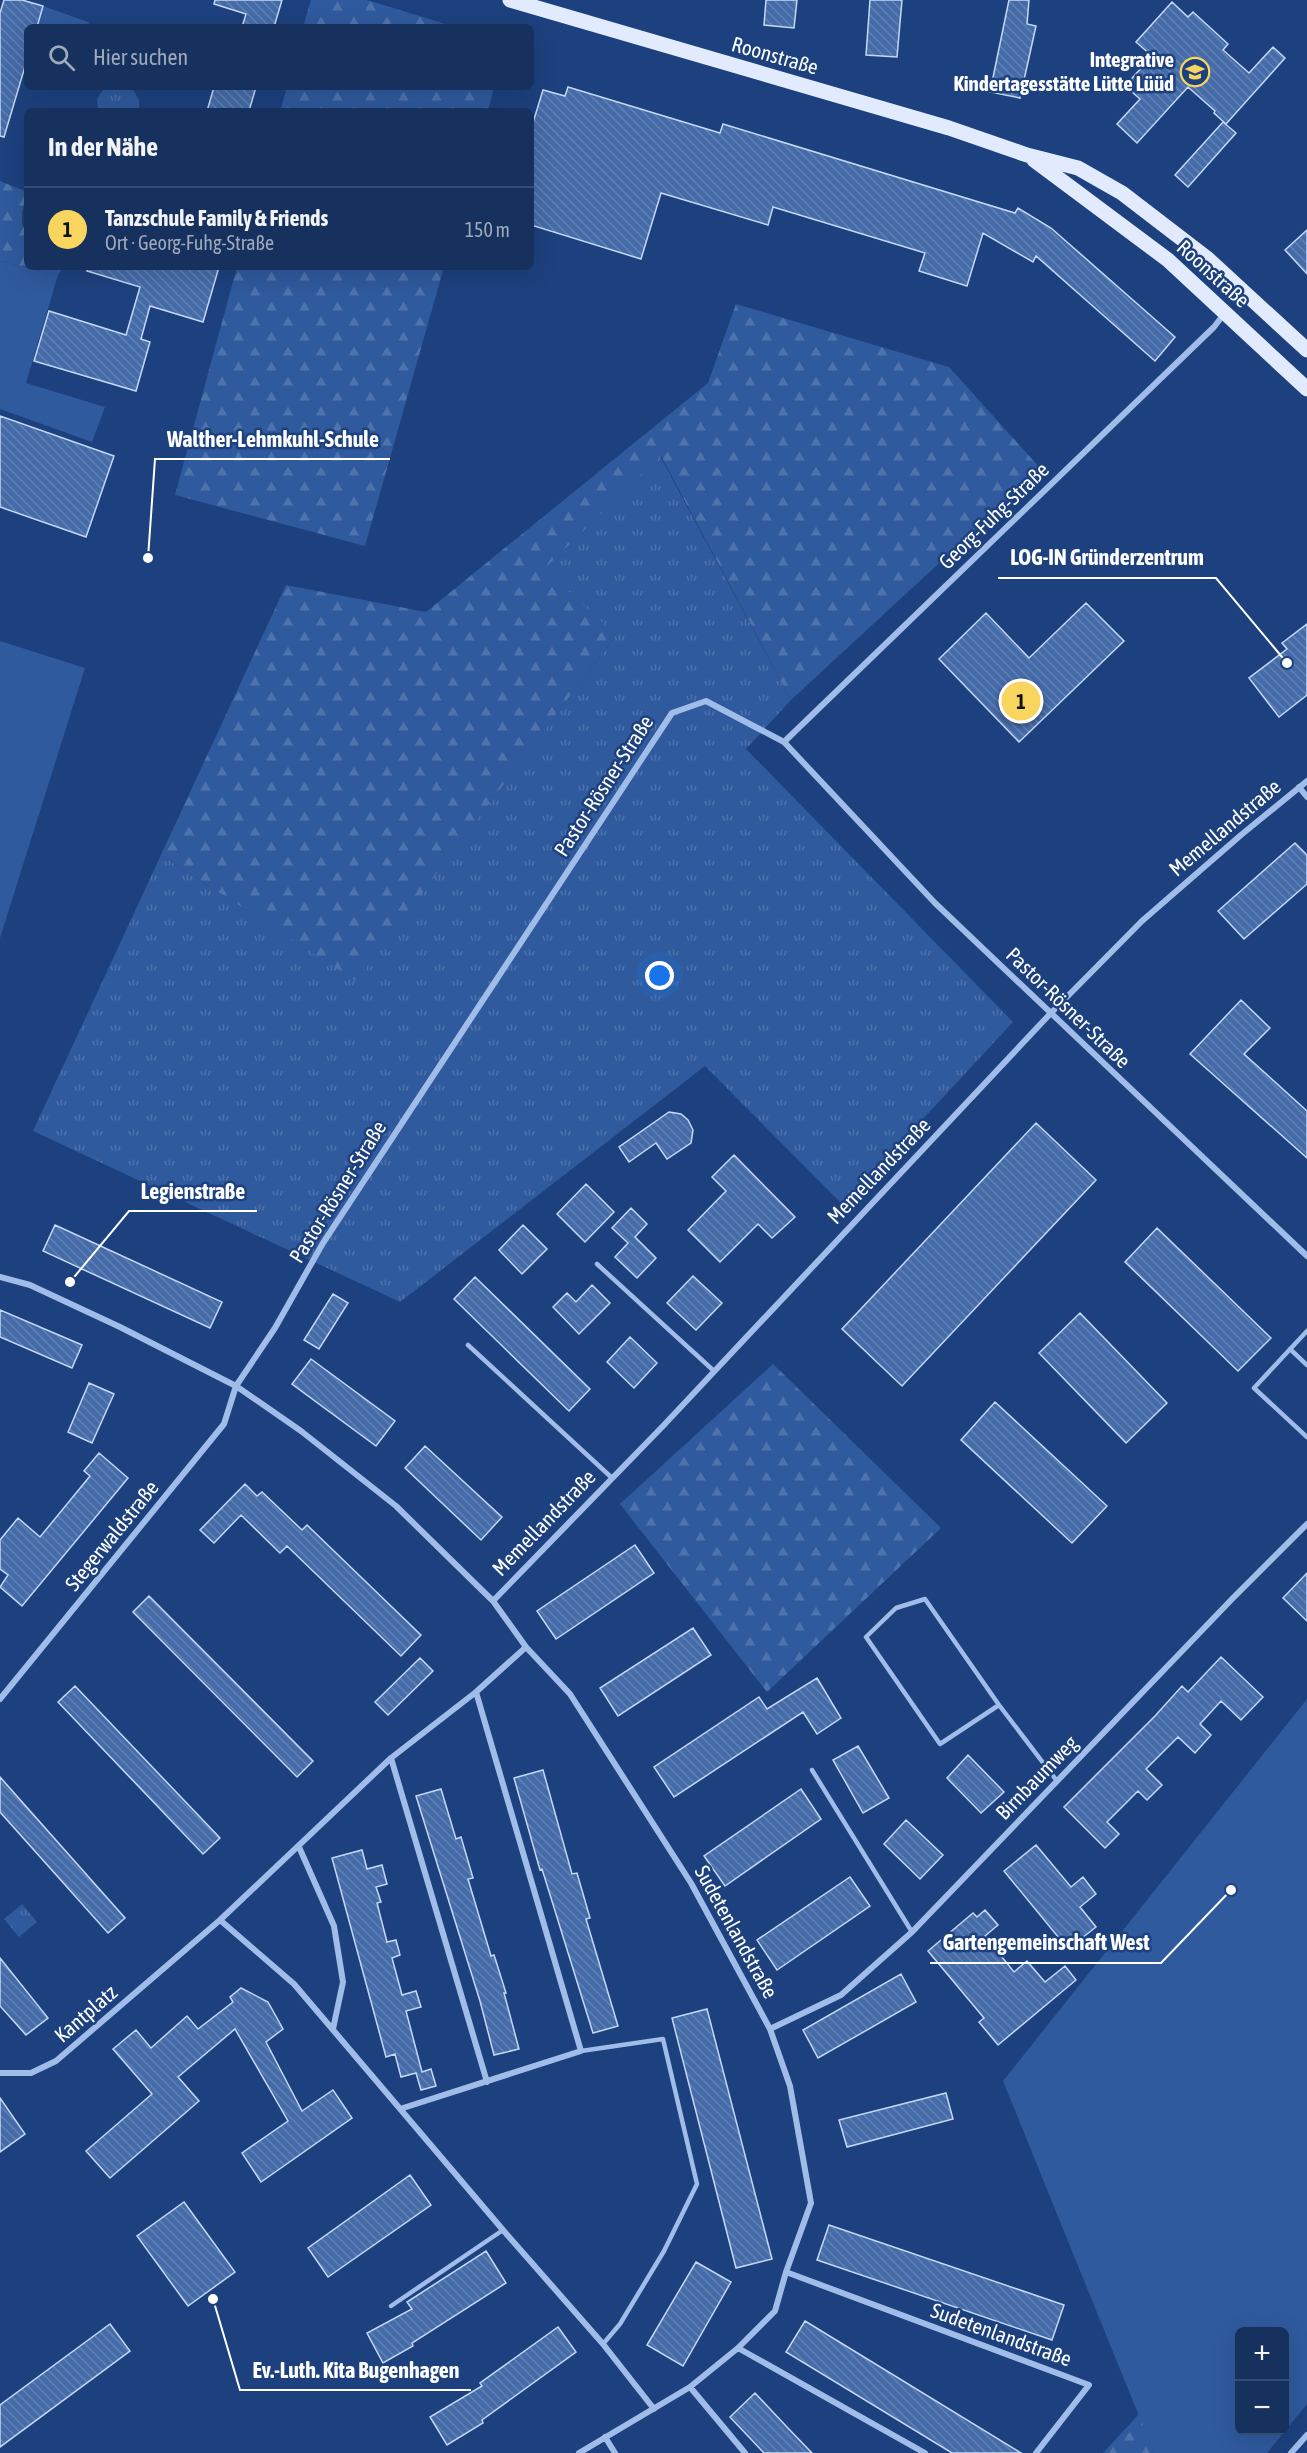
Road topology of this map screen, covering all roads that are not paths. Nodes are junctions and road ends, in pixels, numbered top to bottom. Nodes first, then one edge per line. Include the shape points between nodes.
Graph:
1 (510, 0) edge
2 (1027, 155) junction
3 (1226, 312) junction
4 (1307, 350) edge
5 (1307, 388) edge
6 (784, 742) junction
7 (1307, 781) edge
8 (1299, 787) junction
9 (1307, 797) edge
10 (1050, 1014) junction
11 (1307, 1256) edge
12 (597, 1264) dead end
13 (0, 1277) edge
14 (1307, 1331) edge
15 (468, 1345) dead end
16 (1290, 1349) junction
17 (1307, 1365) edge
18 (714, 1371) junction
19 (236, 1386) junction
20 (1307, 1437) edge
21 (610, 1477) junction
22 (1307, 1524) edge
23 (493, 1601) junction
24 (526, 1647) junction
25 (476, 1692) junction
26 (0, 1699) edge
27 (999, 1705) junction
28 (391, 1758) junction
29 (812, 1770) dead end
30 (1057, 1781) junction
31 (299, 1847) junction
32 (220, 1920) junction
33 (912, 1932) junction
34 (333, 2029) junction
35 (770, 2029) junction
36 (581, 2051) junction
37 (0, 2073) edge
38 (487, 2082) junction
39 (400, 2109) junction
40 (503, 2230) junction
41 (786, 2272) junction
42 (391, 2306) dead end
43 (603, 2344) junction
44 (738, 2348) junction
45 (690, 2387) junction
46 (654, 2409) junction
47 (1307, 2435) edge
48 (605, 2437) junction
49 (579, 2453) edge
50 (615, 2453) edge
51 (745, 2453) edge
52 (925, 2453) edge
53 (1036, 2453) edge
54 (1291, 2453) edge

1 - 2 main road, Roonstraße via 949,128
2 - 3 main road, Roonstraße via 1168,260
2 - 4 main road, Roonstraße via 1078,168 1122,193 1208,259
3 - 5 main road, Roonstraße
3 - 6 street, Georg-Fuhg-Straße
6 - 10 street, Pastor-Rösner-Straße via 934,903
6 - 19 street, Pastor-Rösner-Straße via 706,700 672,713 323,1243 275,1328
7 - 8 street, Memellandstraße
8 - 9 street
8 - 10 street, Memellandstraße via 1142,921
10 - 11 street, Pastor-Rösner-Straße
10 - 18 street, Memellandstraße
12 - 18 lane
13 - 19 street, Sudetenlandstraße via 30,1285
14 - 16 lane
15 - 21 lane
16 - 17 lane
16 - 20 lane via 1254,1388
18 - 21 street, Memellandstraße
19 - 23 street, Sudetenlandstraße via 396,1506
19 - 26 street, Stegerwaldstraße via 224,1424
21 - 23 street, Memellandstraße
22 - 30 street, Birnbaumweg
23 - 24 street, Sudetenlandstraße
24 - 25 street
24 - 35 street, Sudetenlandstraße via 570,1694 685,1873
25 - 28 street
25 - 36 street
27 - 27 lane via 925,1599 896,1608 866,1637 940,1744
27 - 30 lane
28 - 31 street
28 - 38 street
29 - 33 lane
30 - 33 street, Birnbaumweg
31 - 32 street
31 - 34 street via 334,1926 343,1982
32 - 34 street via 294,1984
32 - 37 street, Kantplatz via 56,2061 31,2073
33 - 35 street, Birnbaumweg via 841,1995
34 - 39 street
35 - 41 street, Sudetenlandstraße via 790,2086 811,2203
36 - 38 street
36 - 43 lane via 663,2039 697,2184 664,2252 620,2324
38 - 39 street
39 - 40 street
40 - 42 lane
40 - 43 street
41 - 44 street, Sudetenlandstraße via 775,2311
41 - 53 street, Sudetenlandstraße via 1089,2385
43 - 46 street
44 - 45 street, Sudetenlandstraße
44 - 52 street
45 - 46 street, Sudetenlandstraße
45 - 51 street
46 - 48 street, Sudetenlandstraße
47 - 54 street
48 - 49 street, Sudetenlandstraße
48 - 50 street

